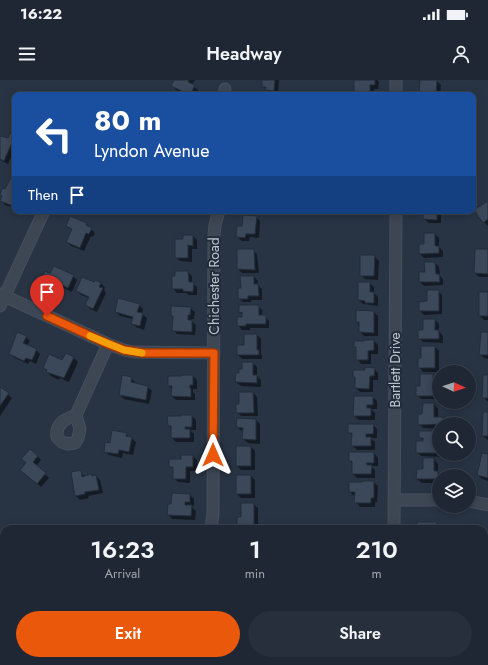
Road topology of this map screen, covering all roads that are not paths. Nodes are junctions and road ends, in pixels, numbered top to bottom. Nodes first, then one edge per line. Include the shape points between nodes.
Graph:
1 (396, 80) edge
2 (396, 92) edge
3 (43, 214) edge
4 (217, 214) edge
5 (396, 214) edge
6 (2, 299) edge
7 (108, 344) junction
8 (214, 353) junction
9 (76, 415) dead end
10 (394, 500) junction
11 (432, 500) edge
12 (476, 502) edge
13 (488, 504) edge
14 (212, 525) edge
15 (394, 525) edge

1 - 2 street
3 - 6 street
4 - 8 street, Chichester Road via 214,235
5 - 10 street, Bartlett Drive
6 - 7 street
7 - 8 street via 134,352
7 - 9 street
8 - 14 street, Chichester Road
10 - 11 street
10 - 15 street, Bartlett Drive
12 - 13 street

